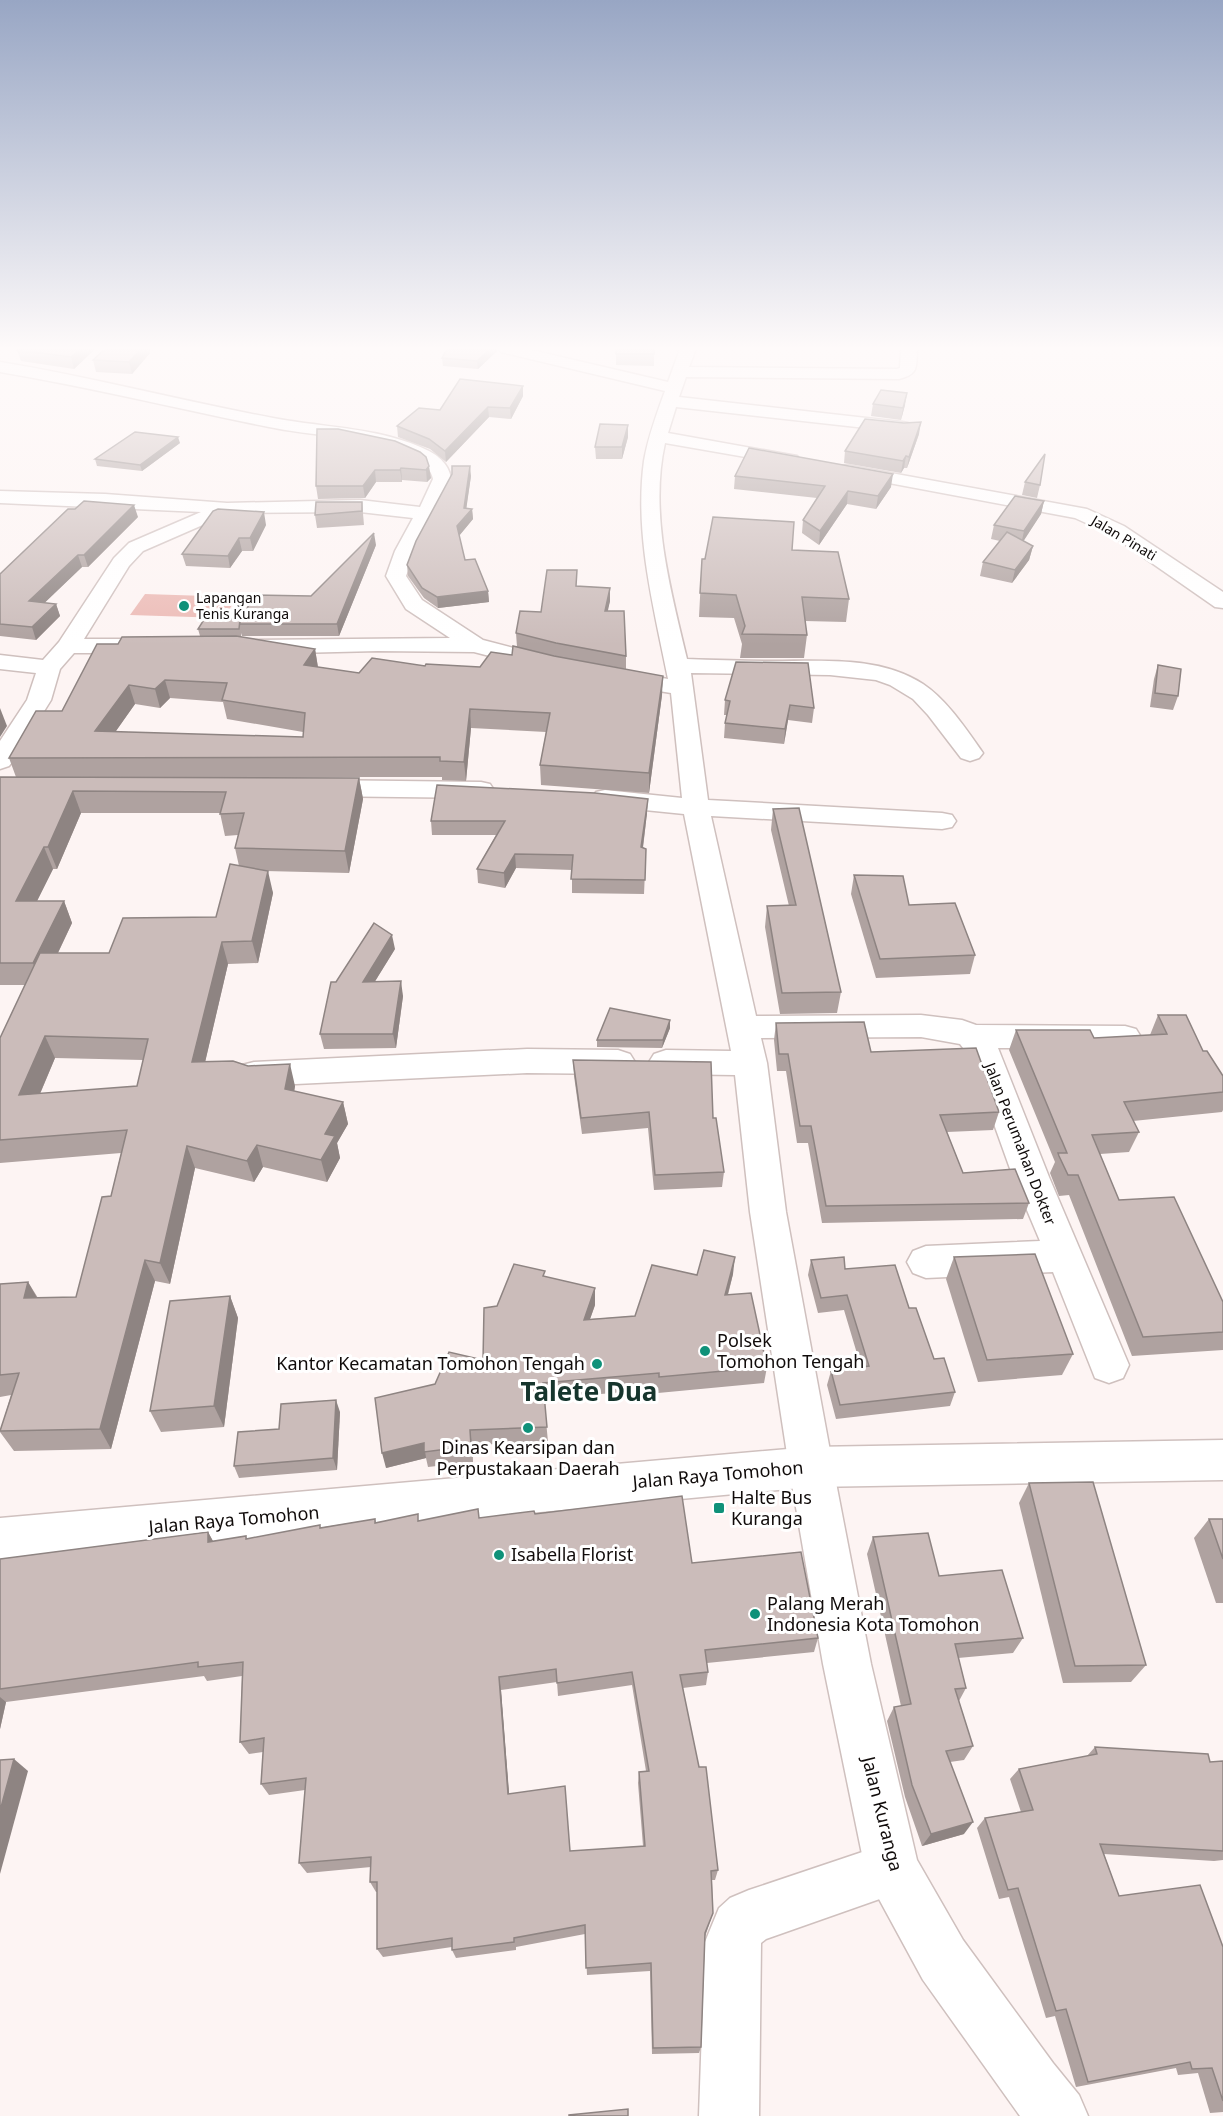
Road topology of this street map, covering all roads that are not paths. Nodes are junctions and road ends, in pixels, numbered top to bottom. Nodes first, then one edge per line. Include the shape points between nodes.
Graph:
1 (402, 448) edge
2 (656, 448) edge
3 (720, 448) edge
4 (0, 497) edge
5 (234, 507) junction
6 (426, 513) junction
7 (1223, 602) edge
8 (475, 645) junction
9 (68, 646) junction
10 (164, 646) edge
11 (224, 646) edge
12 (0, 662) edge
13 (49, 668) junction
14 (680, 677) junction
15 (970, 753) dead end
16 (0, 761) edge
17 (289, 788) edge
18 (508, 792) edge
19 (584, 796) edge
20 (696, 808) junction
21 (942, 821) dead end
22 (742, 1027) junction
23 (971, 1036) junction
24 (1125, 1037) edge
25 (750, 1063) junction
26 (254, 1074) edge
27 (1064, 1256) junction
28 (926, 1262) dead end
29 (1109, 1365) dead end
30 (1223, 1460) edge
31 (812, 1467) junction
32 (0, 1540) edge
33 (892, 1869) junction
34 (729, 2116) edge
35 (1058, 2116) edge

1 - 6 main road via 422,454 438,467 443,477
2 - 14 main road, Jalan Kuranga via 653,519 657,562
3 - 7 main road, Jalan Pinati via 1080,513 1117,530
4 - 5 main road
5 - 6 main road via 360,506
5 - 9 main road via 173,529 128,553
6 - 8 main road via 396,576 414,604
8 - 11 main road
8 - 14 main road via 584,671
9 - 10 main road
9 - 13 main road
12 - 13 main road
13 - 16 main road via 39,700
14 - 15 main road via 809,669 886,675 909,685 927,700
14 - 20 main road, Jalan Kuranga
17 - 18 main road
19 - 20 main road
20 - 21 main road
20 - 22 main road, Jalan Kuranga
22 - 23 main road via 921,1026 962,1031
22 - 25 main road, Jalan Kuranga
23 - 24 main road
23 - 27 main road, Jalan Perumahan Dokter via 985,1053
25 - 26 main road via 527,1061
25 - 31 main road, Jalan Kuranga via 768,1212
27 - 28 main road
27 - 29 main road, Jalan Perumahan Dokter
30 - 31 main road, Jalan Raya Tomohon
31 - 32 main road, Jalan Raya Tomohon
31 - 33 main road, Jalan Kuranga via 847,1665
33 - 34 main road via 749,1917 738,1927 733,1942
33 - 35 main road, Jalan Kuranga via 943,1960

